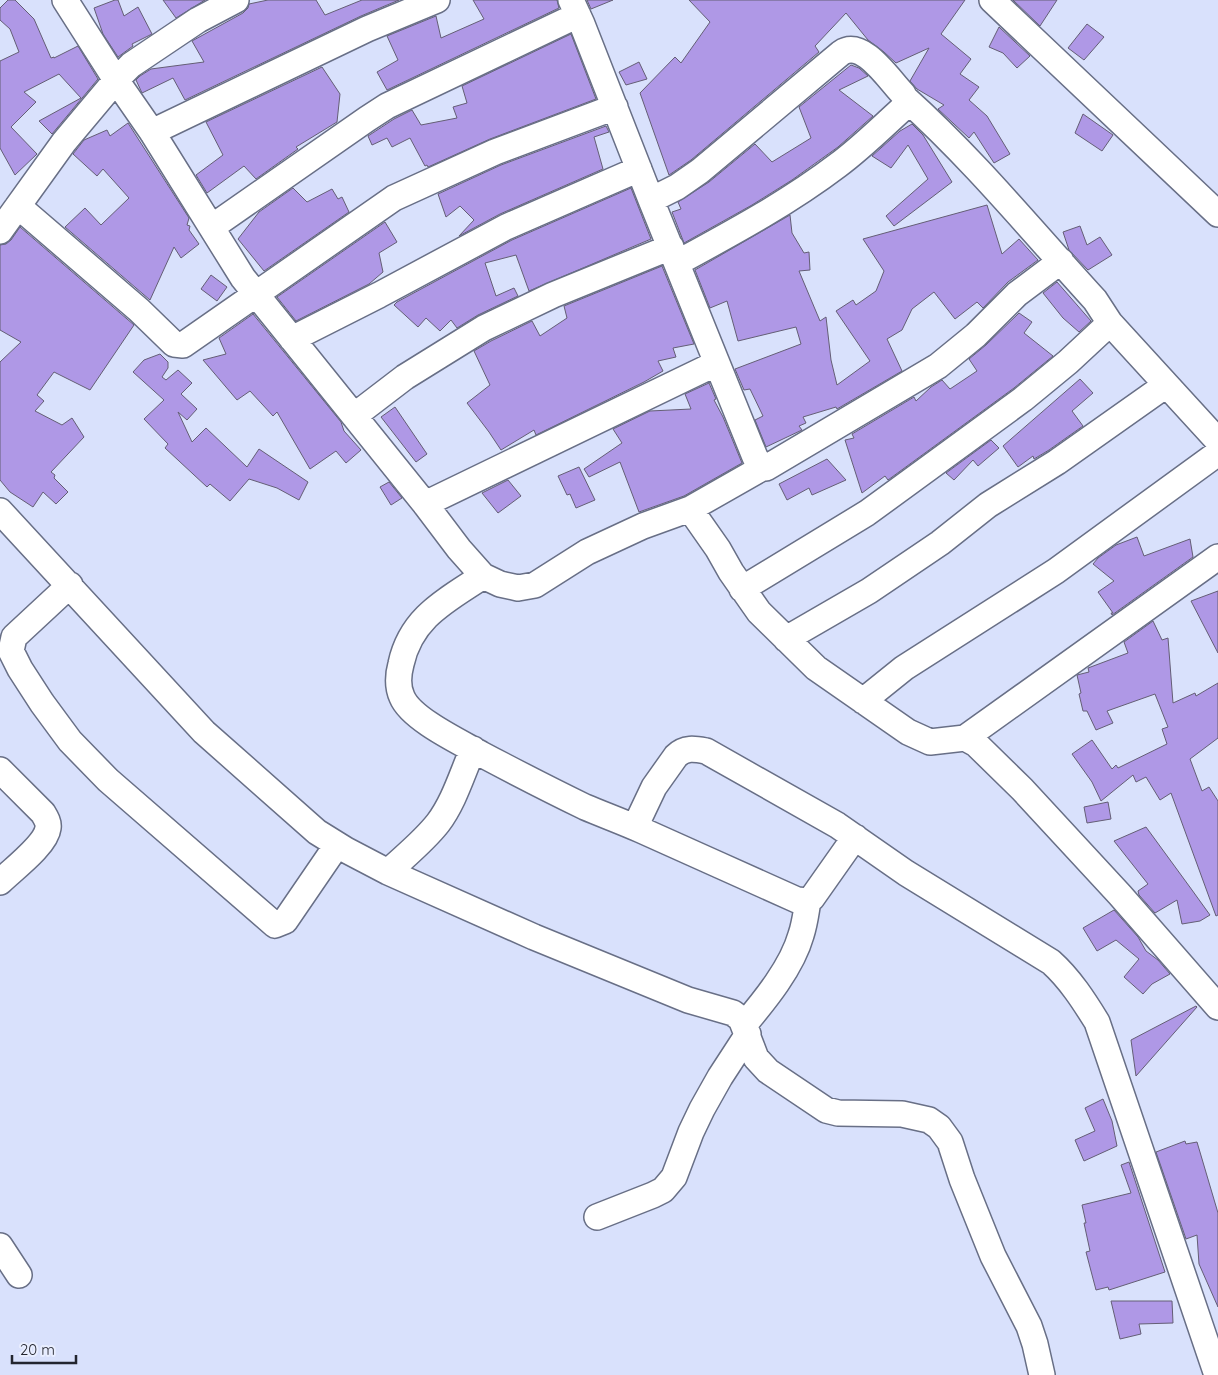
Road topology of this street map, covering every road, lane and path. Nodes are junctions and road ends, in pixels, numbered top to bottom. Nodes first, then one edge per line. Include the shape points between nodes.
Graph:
1 (65, 0) edge
2 (236, 0) edge
3 (437, 0) edge
4 (992, 0) edge
5 (574, 7) edge
6 (116, 80) junction
7 (905, 98) junction
8 (615, 107) junction
9 (152, 132) junction
10 (638, 169) junction
11 (650, 200) junction
12 (18, 206) junction
13 (1218, 214) edge
14 (212, 228) junction
15 (0, 231) edge
16 (674, 255) junction
17 (1061, 261) junction
18 (256, 294) junction
19 (1110, 323) junction
20 (292, 339) junction
21 (718, 363) junction
22 (1166, 385) junction
23 (354, 416) junction
24 (1218, 441) edge
25 (1218, 454) edge
26 (762, 468) junction
27 (425, 504) junction
28 (690, 509) junction
29 (0, 511) edge
30 (1218, 557) edge
31 (483, 576) junction
32 (70, 585) junction
33 (742, 588) junction
34 (786, 639) junction
35 (863, 701) junction
36 (965, 738) junction
37 (473, 749) junction
38 (0, 770) edge
39 (635, 827) junction
40 (855, 837) junction
41 (337, 845) junction
42 (388, 872) junction
43 (0, 882) edge
44 (808, 901) junction
45 (1218, 1007) edge
46 (746, 1030) junction
47 (597, 1218) dead end
48 (0, 1246) edge
49 (19, 1275) dead end
50 (1038, 1374) edge
51 (1217, 1375) edge

1 - 6 street
2 - 6 street via 166,40
3 - 9 street via 367,29
4 - 13 street
5 - 8 street
5 - 14 street via 387,106
6 - 9 street
6 - 12 street via 64,142
7 - 11 street via 872,59 854,49 847,50 700,172
7 - 16 street via 902,109 864,144 800,192 754,221
7 - 17 street via 977,167
8 - 10 street
8 - 18 street via 495,152 394,198
9 - 14 street
10 - 11 street
10 - 20 street via 506,227
11 - 16 street
12 - 15 street
12 - 18 street via 178,346 186,344
14 - 18 street
16 - 21 street
16 - 23 street via 553,295 484,328 406,377
17 - 19 street
17 - 26 street via 1017,294 976,335 938,366
18 - 20 street
19 - 22 street
19 - 33 street via 1023,400 890,496
20 - 23 street
21 - 26 street
21 - 27 street
22 - 24 street
22 - 34 street via 1057,462 988,505 940,543 869,591
23 - 27 street
25 - 35 street via 1064,565 904,668
26 - 28 street
27 - 31 street
28 - 31 street via 643,526 588,552 527,588 500,584
28 - 33 street
29 - 32 street
30 - 36 street
31 - 37 street via 429,613 417,626 402,656 398,675 406,706 421,719
32 - 41 street via 204,732 317,832
32 - 41 street via 14,637 11,650 20,669 70,741 108,780 275,925 285,921
33 - 34 street via 759,612
34 - 35 street via 816,668
35 - 36 street via 908,732 930,742
36 - 45 street via 976,744 1022,789
37 - 39 street via 555,792
37 - 42 street via 439,822
38 - 43 street via 43,813 49,827 37,847
39 - 40 street via 670,762 679,752 696,749 706,751
39 - 44 street via 797,900
40 - 44 street
40 - 51 street via 906,873 1051,962 1084,1001 1097,1022
41 - 42 street
42 - 46 street via 688,1000 733,1013 741,1019
44 - 46 street via 801,937 790,960
46 - 47 street via 702,1109 674,1177 663,1190
46 - 50 street via 756,1058 768,1071 826,1110 838,1114 915,1116 929,1120 944,1133 993,1256 1029,1326 1036,1344
48 - 49 street

